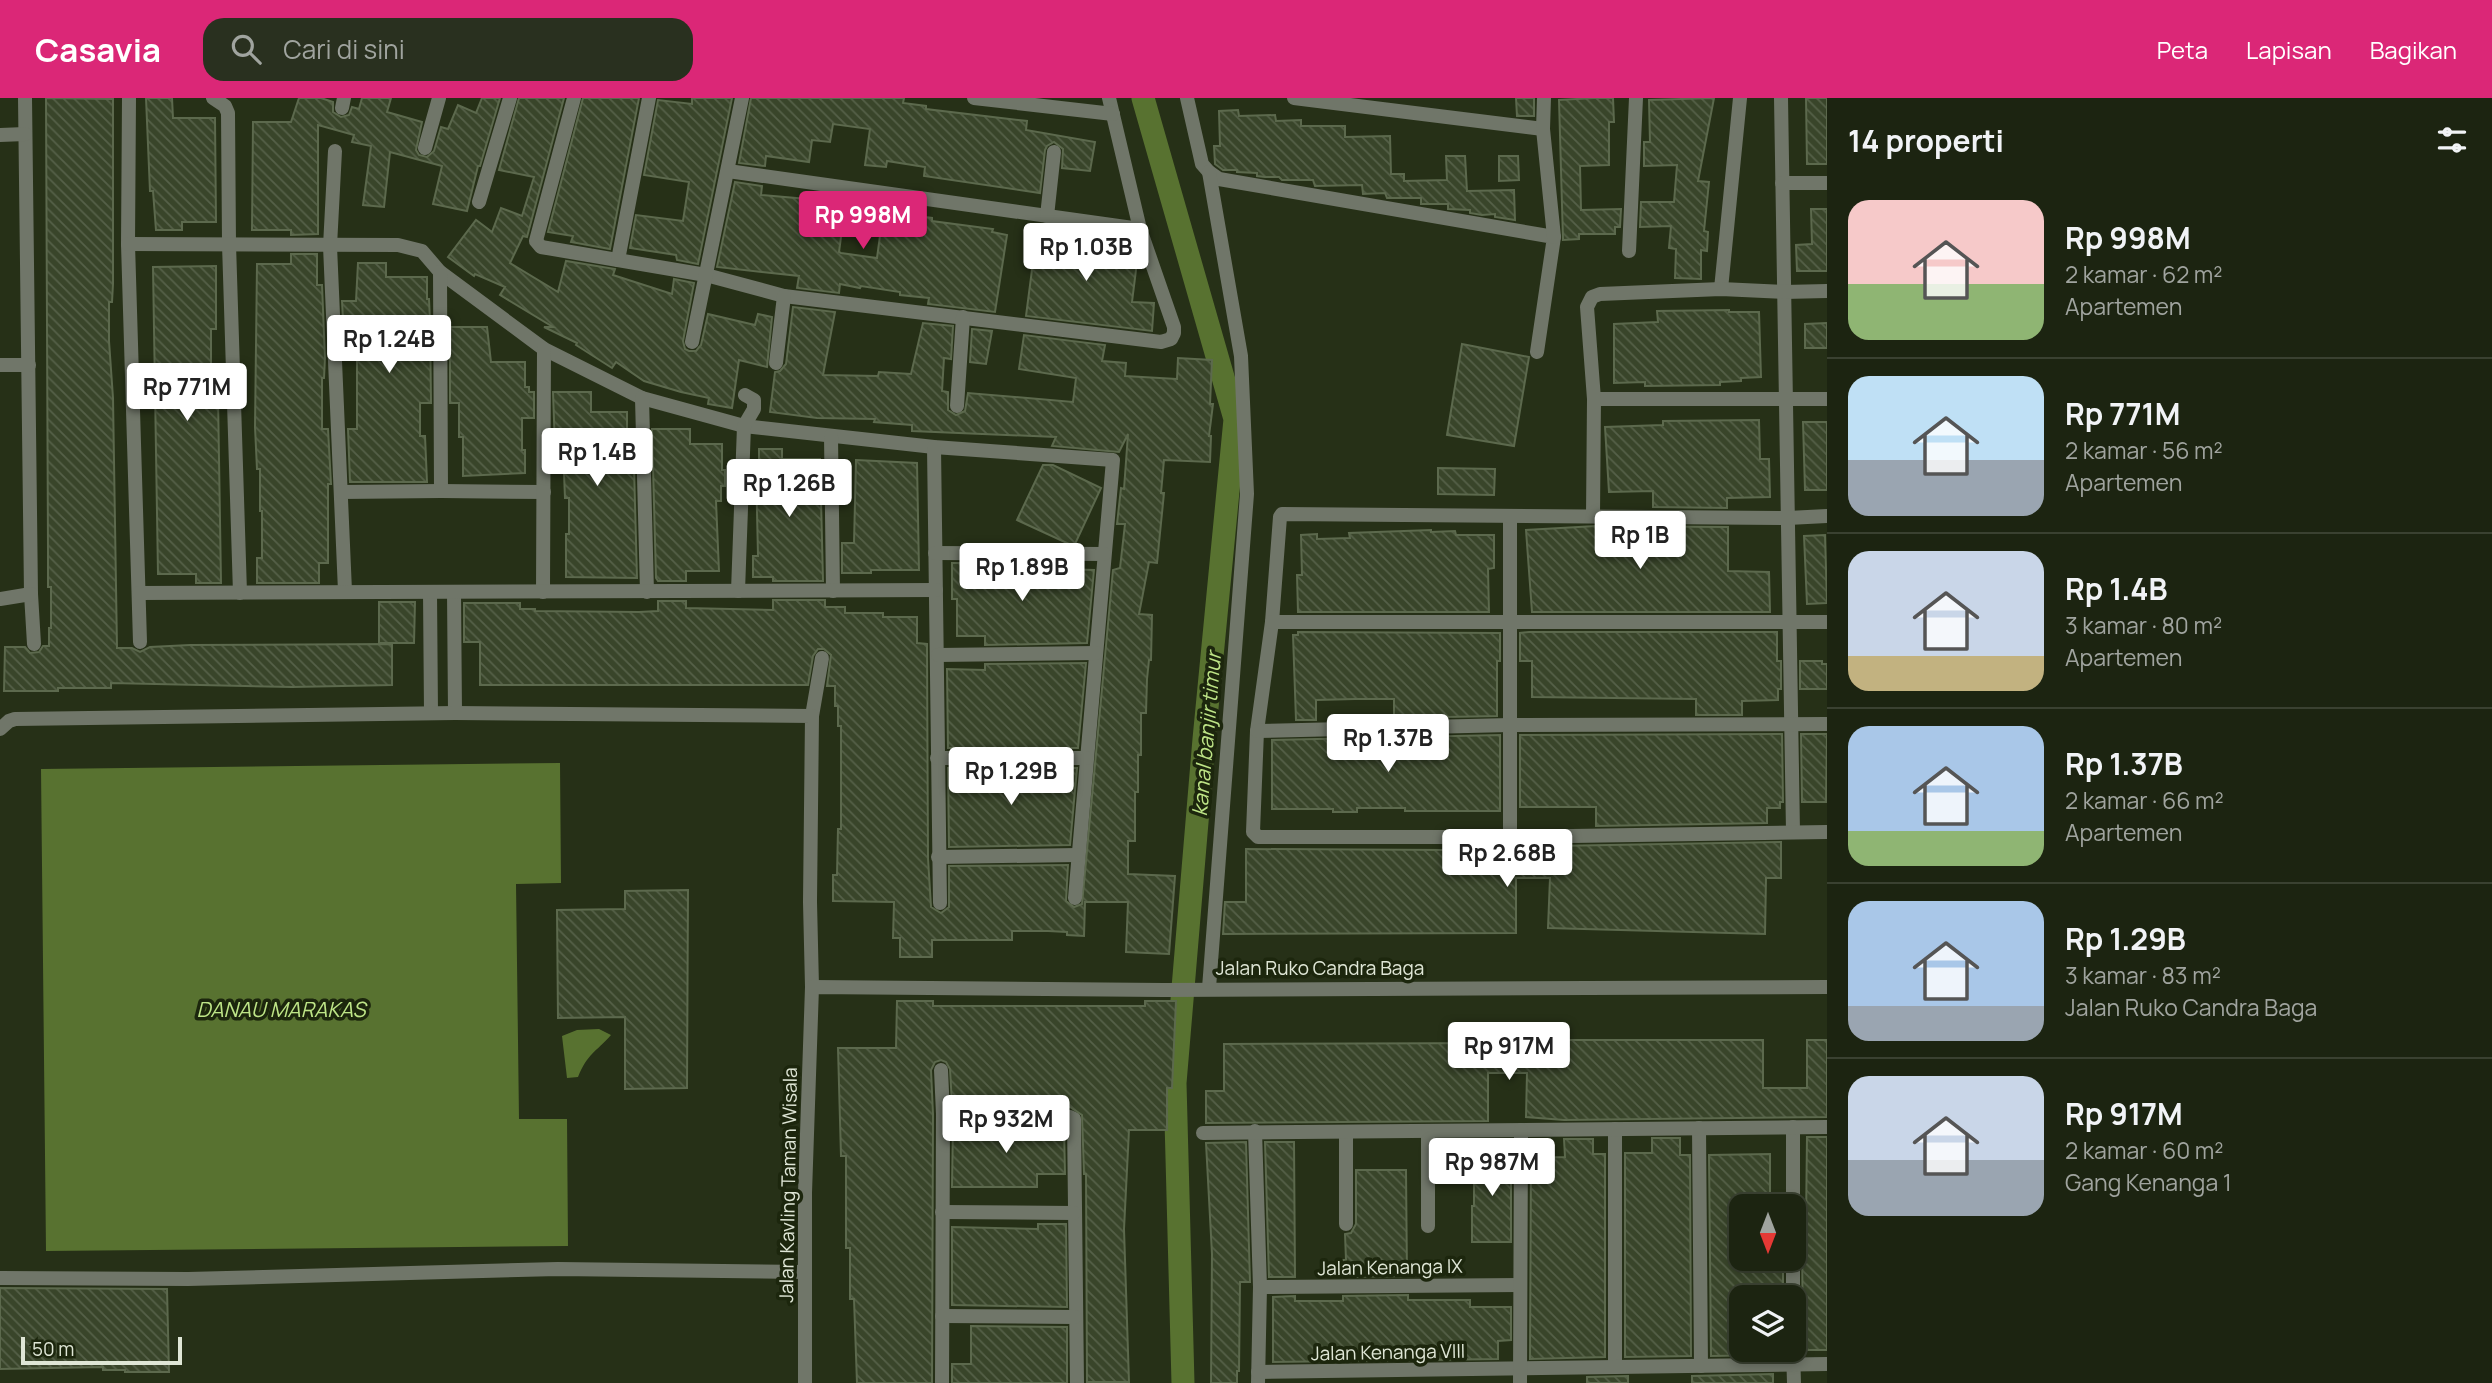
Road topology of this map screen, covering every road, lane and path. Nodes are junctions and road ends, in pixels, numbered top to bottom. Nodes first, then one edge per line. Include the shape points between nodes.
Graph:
1 (25, 98) edge
2 (129, 98) edge
3 (213, 98) edge
4 (439, 98) edge
5 (510, 98) edge
6 (574, 98) edge
7 (649, 98) edge
8 (742, 98) edge
9 (974, 98) edge
10 (1109, 98) edge
11 (1187, 98) edge
12 (1294, 98) edge
13 (1544, 98) edge
14 (1636, 98) edge
15 (1740, 98) edge
16 (1781, 98) edge
17 (1113, 114) junction
18 (1543, 129) junction
19 (26, 134) junction
20 (0, 135) edge
21 (425, 148) dead end
22 (335, 152) dead end
23 (1054, 152) dead end
24 (728, 171) junction
25 (1209, 172) junction
26 (1782, 183) junction
27 (1827, 183) edge
28 (479, 202) dead end
29 (1047, 216) junction
30 (1140, 229) junction
31 (1554, 237) junction
32 (128, 244) junction
33 (229, 244) junction
34 (330, 246) junction
35 (1629, 251) dead end
36 (618, 260) junction
37 (440, 272) junction
38 (706, 275) junction
39 (1721, 289) junction
40 (1827, 291) edge
41 (1784, 292) junction
42 (784, 296) junction
43 (963, 317) junction
44 (692, 342) dead end
45 (544, 349) junction
46 (1537, 352) dead end
47 (776, 363) dead end
48 (0, 365) edge
49 (29, 365) junction
50 (745, 395) dead end
51 (642, 398) junction
52 (1786, 398) junction
53 (1827, 399) edge
54 (1594, 400) junction
55 (957, 406) dead end
56 (744, 426) junction
57 (831, 436) junction
58 (934, 447) junction
59 (441, 491) junction
60 (341, 492) junction
61 (544, 492) junction
62 (1510, 516) junction
63 (1593, 516) junction
64 (1827, 516) edge
65 (1788, 518) junction
66 (935, 553) junction
67 (1104, 554) junction
68 (936, 590) junction
69 (345, 591) junction
70 (738, 591) junction
71 (833, 591) junction
72 (430, 592) junction
73 (454, 592) junction
74 (543, 592) junction
75 (647, 592) junction
76 (139, 593) junction
77 (240, 593) junction
78 (31, 594) junction
79 (0, 599) edge
80 (1272, 622) junction
81 (1510, 622) junction
82 (1827, 622) edge
83 (1790, 623) junction
84 (140, 642) dead end
85 (34, 644) dead end
86 (1096, 653) junction
87 (938, 655) junction
88 (821, 658) dead end
89 (432, 713) junction
90 (455, 713) junction
91 (812, 716) junction
92 (1792, 724) junction
93 (1827, 724) edge
94 (1510, 725) junction
95 (0, 729) edge
96 (1257, 731) junction
97 (937, 758) junction
98 (1086, 758) junction
99 (1793, 832) junction
100 (1827, 832) edge
101 (1510, 837) junction
102 (1077, 855) junction
103 (938, 856) junction
104 (1075, 898) dead end
105 (940, 903) dead end
106 (812, 987) junction
107 (1827, 987) edge
108 (1205, 988) junction
109 (941, 1070) dead end
110 (943, 1114) junction
111 (1793, 1127) junction
112 (1827, 1127) edge
113 (1699, 1128) junction
114 (1615, 1129) junction
115 (1521, 1130) junction
116 (1255, 1131) junction
117 (1428, 1131) junction
118 (1346, 1132) junction
119 (1203, 1133) dead end
120 (1793, 1194) edge
121 (942, 1212) junction
122 (1074, 1213) junction
123 (1346, 1224) dead end
124 (1428, 1226) dead end
125 (805, 1272) junction
126 (0, 1278) edge
127 (1520, 1284) junction
128 (1260, 1287) junction
129 (942, 1316) junction
130 (1075, 1317) junction
131 (1806, 1359) edge
132 (1738, 1362) edge
133 (1793, 1362) edge
134 (1827, 1364) edge
135 (1701, 1366) junction
136 (1615, 1367) junction
137 (1519, 1376) edge
138 (1258, 1378) edge
139 (805, 1383) edge
140 (942, 1383) edge
141 (1077, 1383) edge
142 (1794, 1383) edge

1 - 19 street
2 - 32 street
3 - 33 street via 228,113
4 - 21 street
5 - 28 street
6 - 36 street via 536,242 541,247
7 - 36 street
8 - 24 street
9 - 17 street
10 - 17 street
11 - 25 street via 1202,163
12 - 18 street
13 - 18 street
14 - 35 street
15 - 39 street
16 - 26 street
17 - 30 street
18 - 31 street
19 - 20 street
19 - 49 street
22 - 34 street
23 - 29 street
24 - 29 street
24 - 38 street
25 - 31 street via 1219,179
25 - 108 street via 1241,356 1247,494
26 - 27 street
26 - 41 street
29 - 30 street
30 - 43 street via 1174,327 1171,339 1161,342
31 - 46 street
32 - 33 street
32 - 76 street
33 - 34 street
33 - 77 street
34 - 37 street via 410,247 422,251
34 - 60 street
36 - 38 street
37 - 45 street
37 - 59 street
38 - 42 street
38 - 44 street
39 - 41 street
39 - 54 street via 1592,297 1587,307
40 - 41 street
41 - 52 street
42 - 43 street
42 - 47 street
43 - 55 street
45 - 51 street
45 - 61 street
48 - 49 street
49 - 78 street
50 - 56 street via 754,400 754,410
51 - 56 street
51 - 75 street
52 - 53 street
52 - 54 street
52 - 65 street
54 - 63 street
56 - 57 street
56 - 70 street
57 - 58 street
57 - 71 street
58 - 66 street
58 - 67 street via 1113,460
59 - 60 street
59 - 61 street
60 - 69 street
61 - 74 street
62 - 63 street
62 - 80 street via 1282,514
62 - 81 street
63 - 65 street
64 - 65 street
65 - 83 street
66 - 67 street
66 - 68 street
67 - 86 street
68 - 71 street
68 - 87 street
69 - 72 street
69 - 77 street
70 - 71 street
70 - 75 street
72 - 73 street
72 - 89 street
73 - 74 street
73 - 90 street
74 - 75 street
76 - 77 street
76 - 84 street
78 - 79 street
78 - 85 street
80 - 81 street
80 - 96 street
81 - 83 street
81 - 94 street
82 - 83 street
83 - 92 street
86 - 87 street
86 - 98 street
87 - 97 street
88 - 91 street, Jalan Kavling Taman Wisala
89 - 90 street
89 - 95 street via 15,719
90 - 91 street
91 - 106 street, Jalan Kavling Taman Wisala
92 - 93 street
92 - 94 street
92 - 99 street
94 - 96 street
94 - 101 street
96 - 101 street via 1256,836
97 - 98 street
97 - 103 street
98 - 102 street
99 - 100 street
99 - 101 street
102 - 103 street
102 - 104 street
103 - 105 street
106 - 108 street, Jalan Ruko Candra Baga
106 - 125 street, Jalan Kavling Taman Wisala
107 - 108 street, Jalan Ruko Candra Baga
109 - 110 street
110 - 121 street
110 - 122 street via 1073,1117
111 - 112 street
111 - 113 street
111 - 120 street
113 - 114 street
113 - 135 street
114 - 115 street
114 - 136 street
115 - 117 street
115 - 127 street
116 - 118 street
116 - 119 street
116 - 128 street
117 - 118 street
117 - 124 street
118 - 123 street
121 - 122 street
121 - 129 street
122 - 130 street
125 - 126 street via 558,1269 188,1279
125 - 139 street, Jalan Kavling Taman Wisala
127 - 128 street, Jalan Kenanga IX
127 - 137 street
128 - 138 street
129 - 130 street
129 - 140 street
130 - 141 street
131 - 134 street, Jalan Kenanga VIII
132 - 135 street, Jalan Kenanga VIII
133 - 142 street
135 - 136 street, Jalan Kenanga VIII
136 - 137 street, Jalan Kenanga VIII
137 - 138 street, Jalan Kenanga VIII

